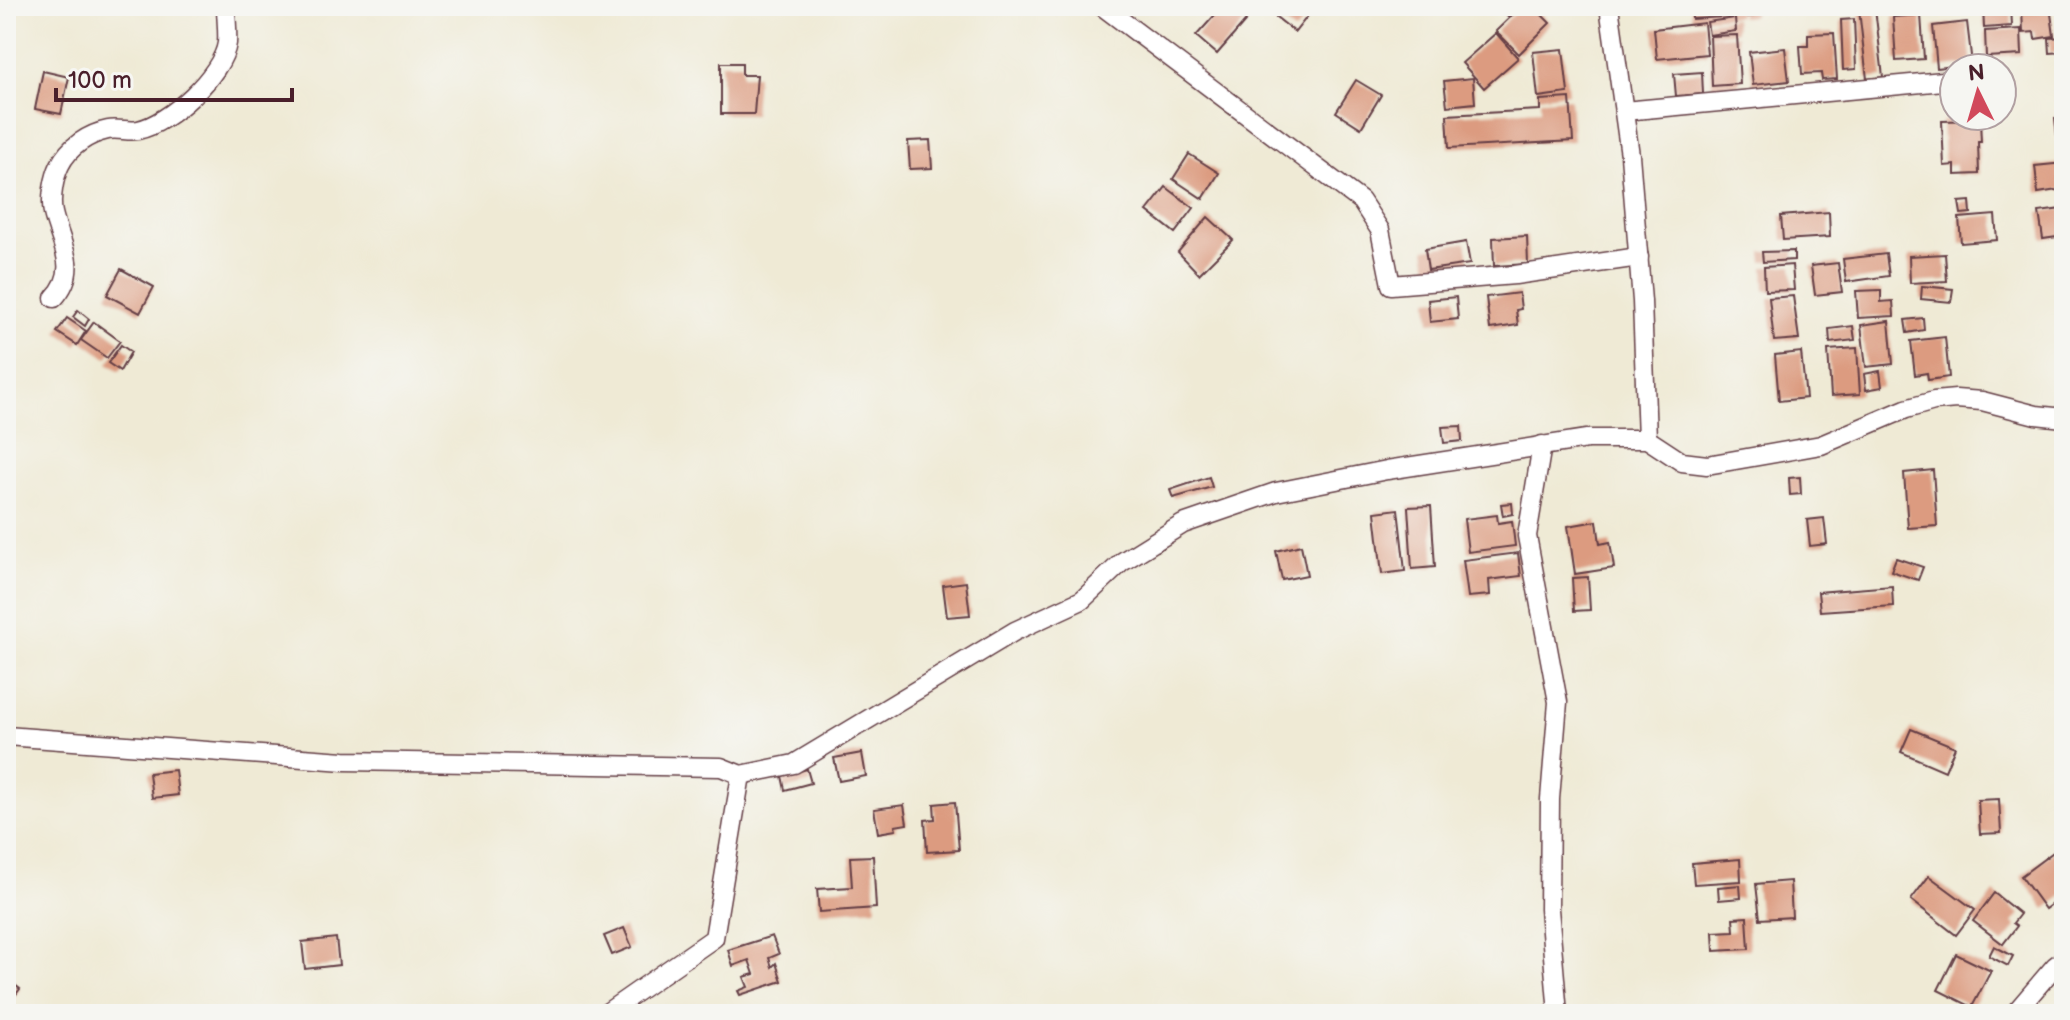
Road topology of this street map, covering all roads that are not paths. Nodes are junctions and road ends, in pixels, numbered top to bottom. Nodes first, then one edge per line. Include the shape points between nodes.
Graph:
1 (226, 6) edge
2 (1102, 6) edge
3 (1609, 6) edge
4 (1938, 82) edge
5 (1624, 111) junction
6 (1639, 257) junction
7 (54, 298) dead end
8 (2064, 418) edge
9 (1647, 439) junction
10 (1542, 445) junction
11 (6, 736) edge
12 (741, 775) junction
13 (2064, 959) edge
14 (605, 1014) edge
15 (1558, 1014) edge
16 (2014, 1014) edge

1 - 7 street via 227,44 202,87 163,120 139,130 107,130 71,147 59,167 53,212 68,274
2 - 6 street via 1361,201 1380,230 1391,285
3 - 5 street
4 - 5 street
5 - 6 street
6 - 9 street
8 - 9 street via 1982,401 1934,401 1821,445 1707,465 1682,462
9 - 10 street
10 - 12 street via 1276,492 1183,524 1122,562 1082,600 1015,631 794,764
10 - 15 street via 1527,536 1558,702 1549,894
11 - 12 street via 344,761 721,767
12 - 14 street via 714,938
13 - 16 street

